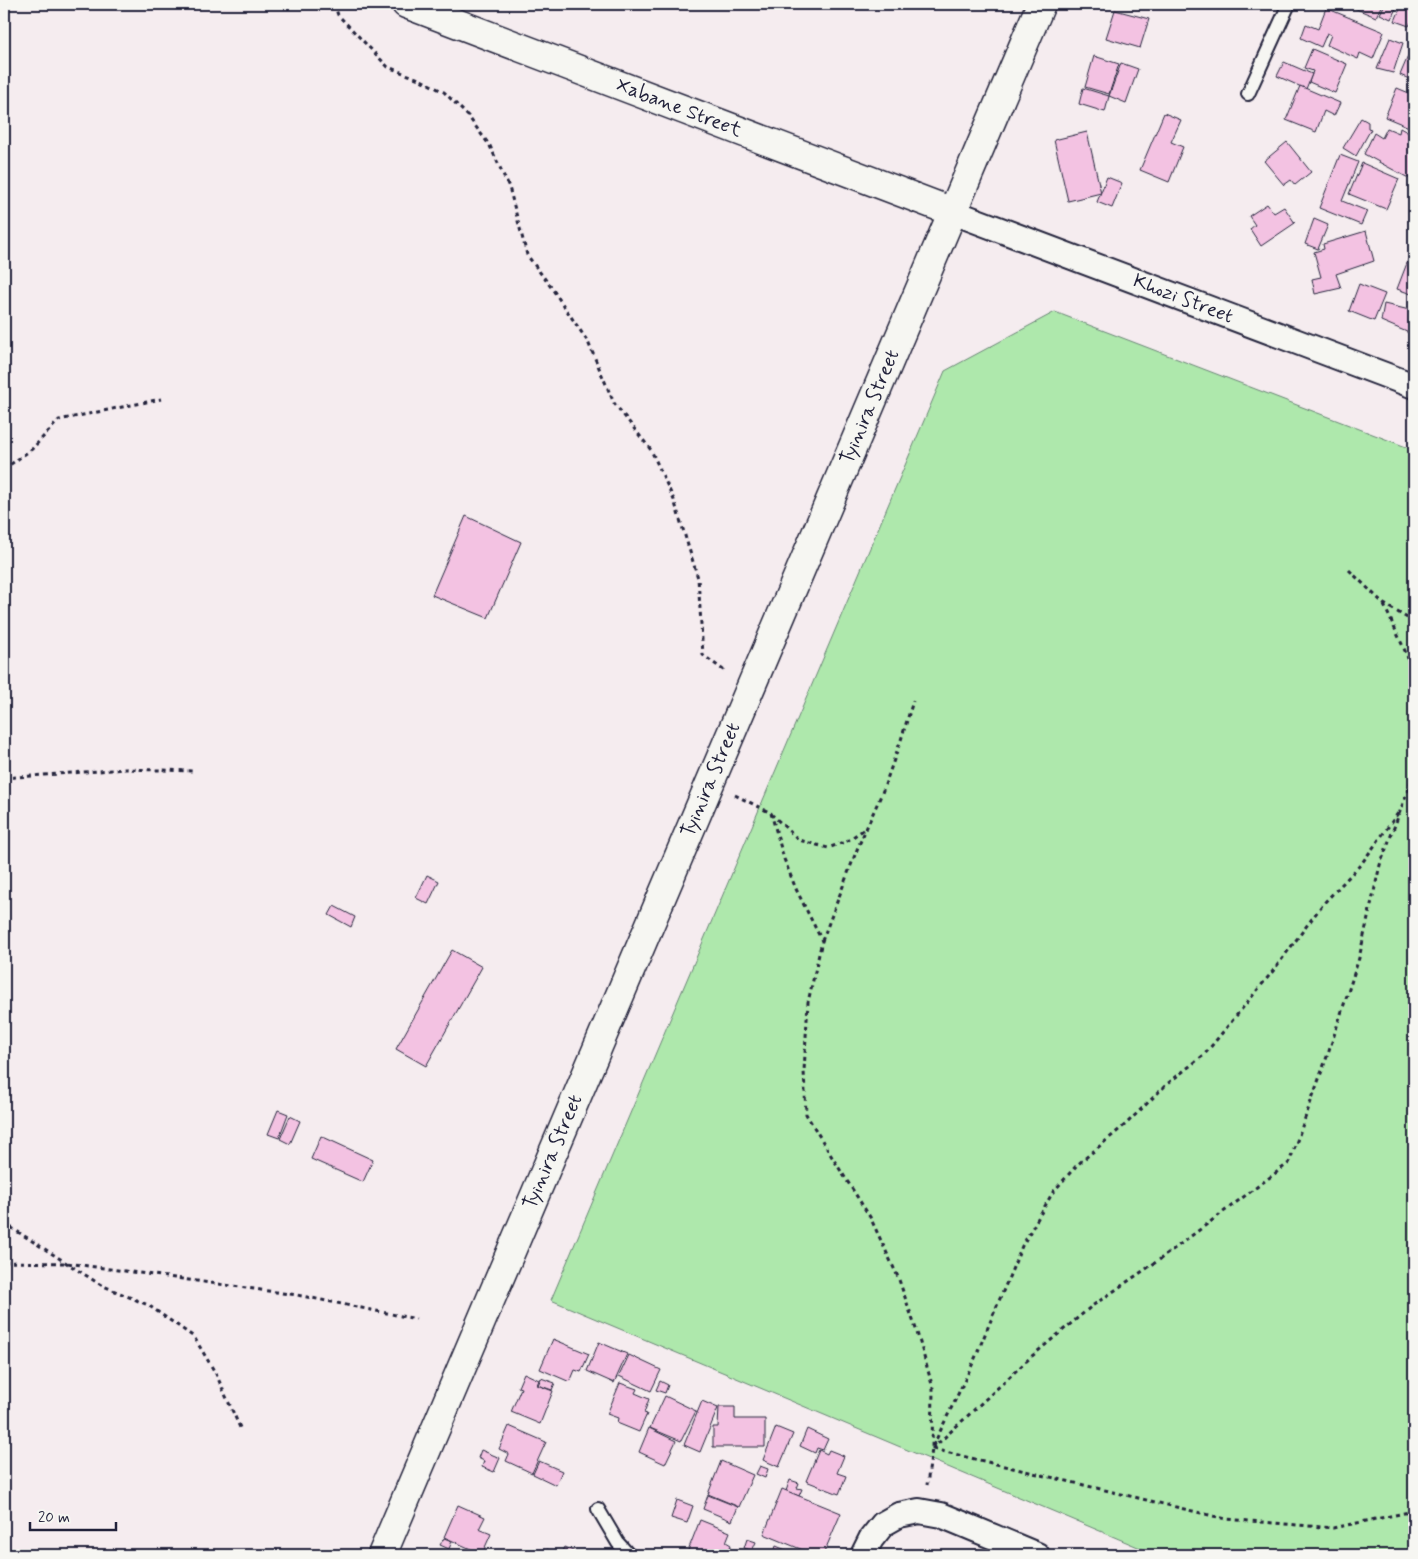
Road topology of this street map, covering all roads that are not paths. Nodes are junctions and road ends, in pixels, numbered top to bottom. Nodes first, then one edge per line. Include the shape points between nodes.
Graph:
1 (406, 4) edge
2 (1041, 4) edge
3 (1289, 4) edge
4 (1248, 94) dead end
5 (953, 212) junction
6 (1414, 386) edge
7 (598, 1509) dead end
8 (382, 1555) edge
9 (629, 1555) edge
10 (863, 1555) edge
11 (1037, 1555) edge

1 - 5 street, Xabane Street
2 - 5 street, Tyinira Street
3 - 4 lane
5 - 6 street, Khozi Street
5 - 8 street, Tyinira Street
7 - 9 lane
10 - 11 street via 883,1524 899,1515 919,1511 941,1514

